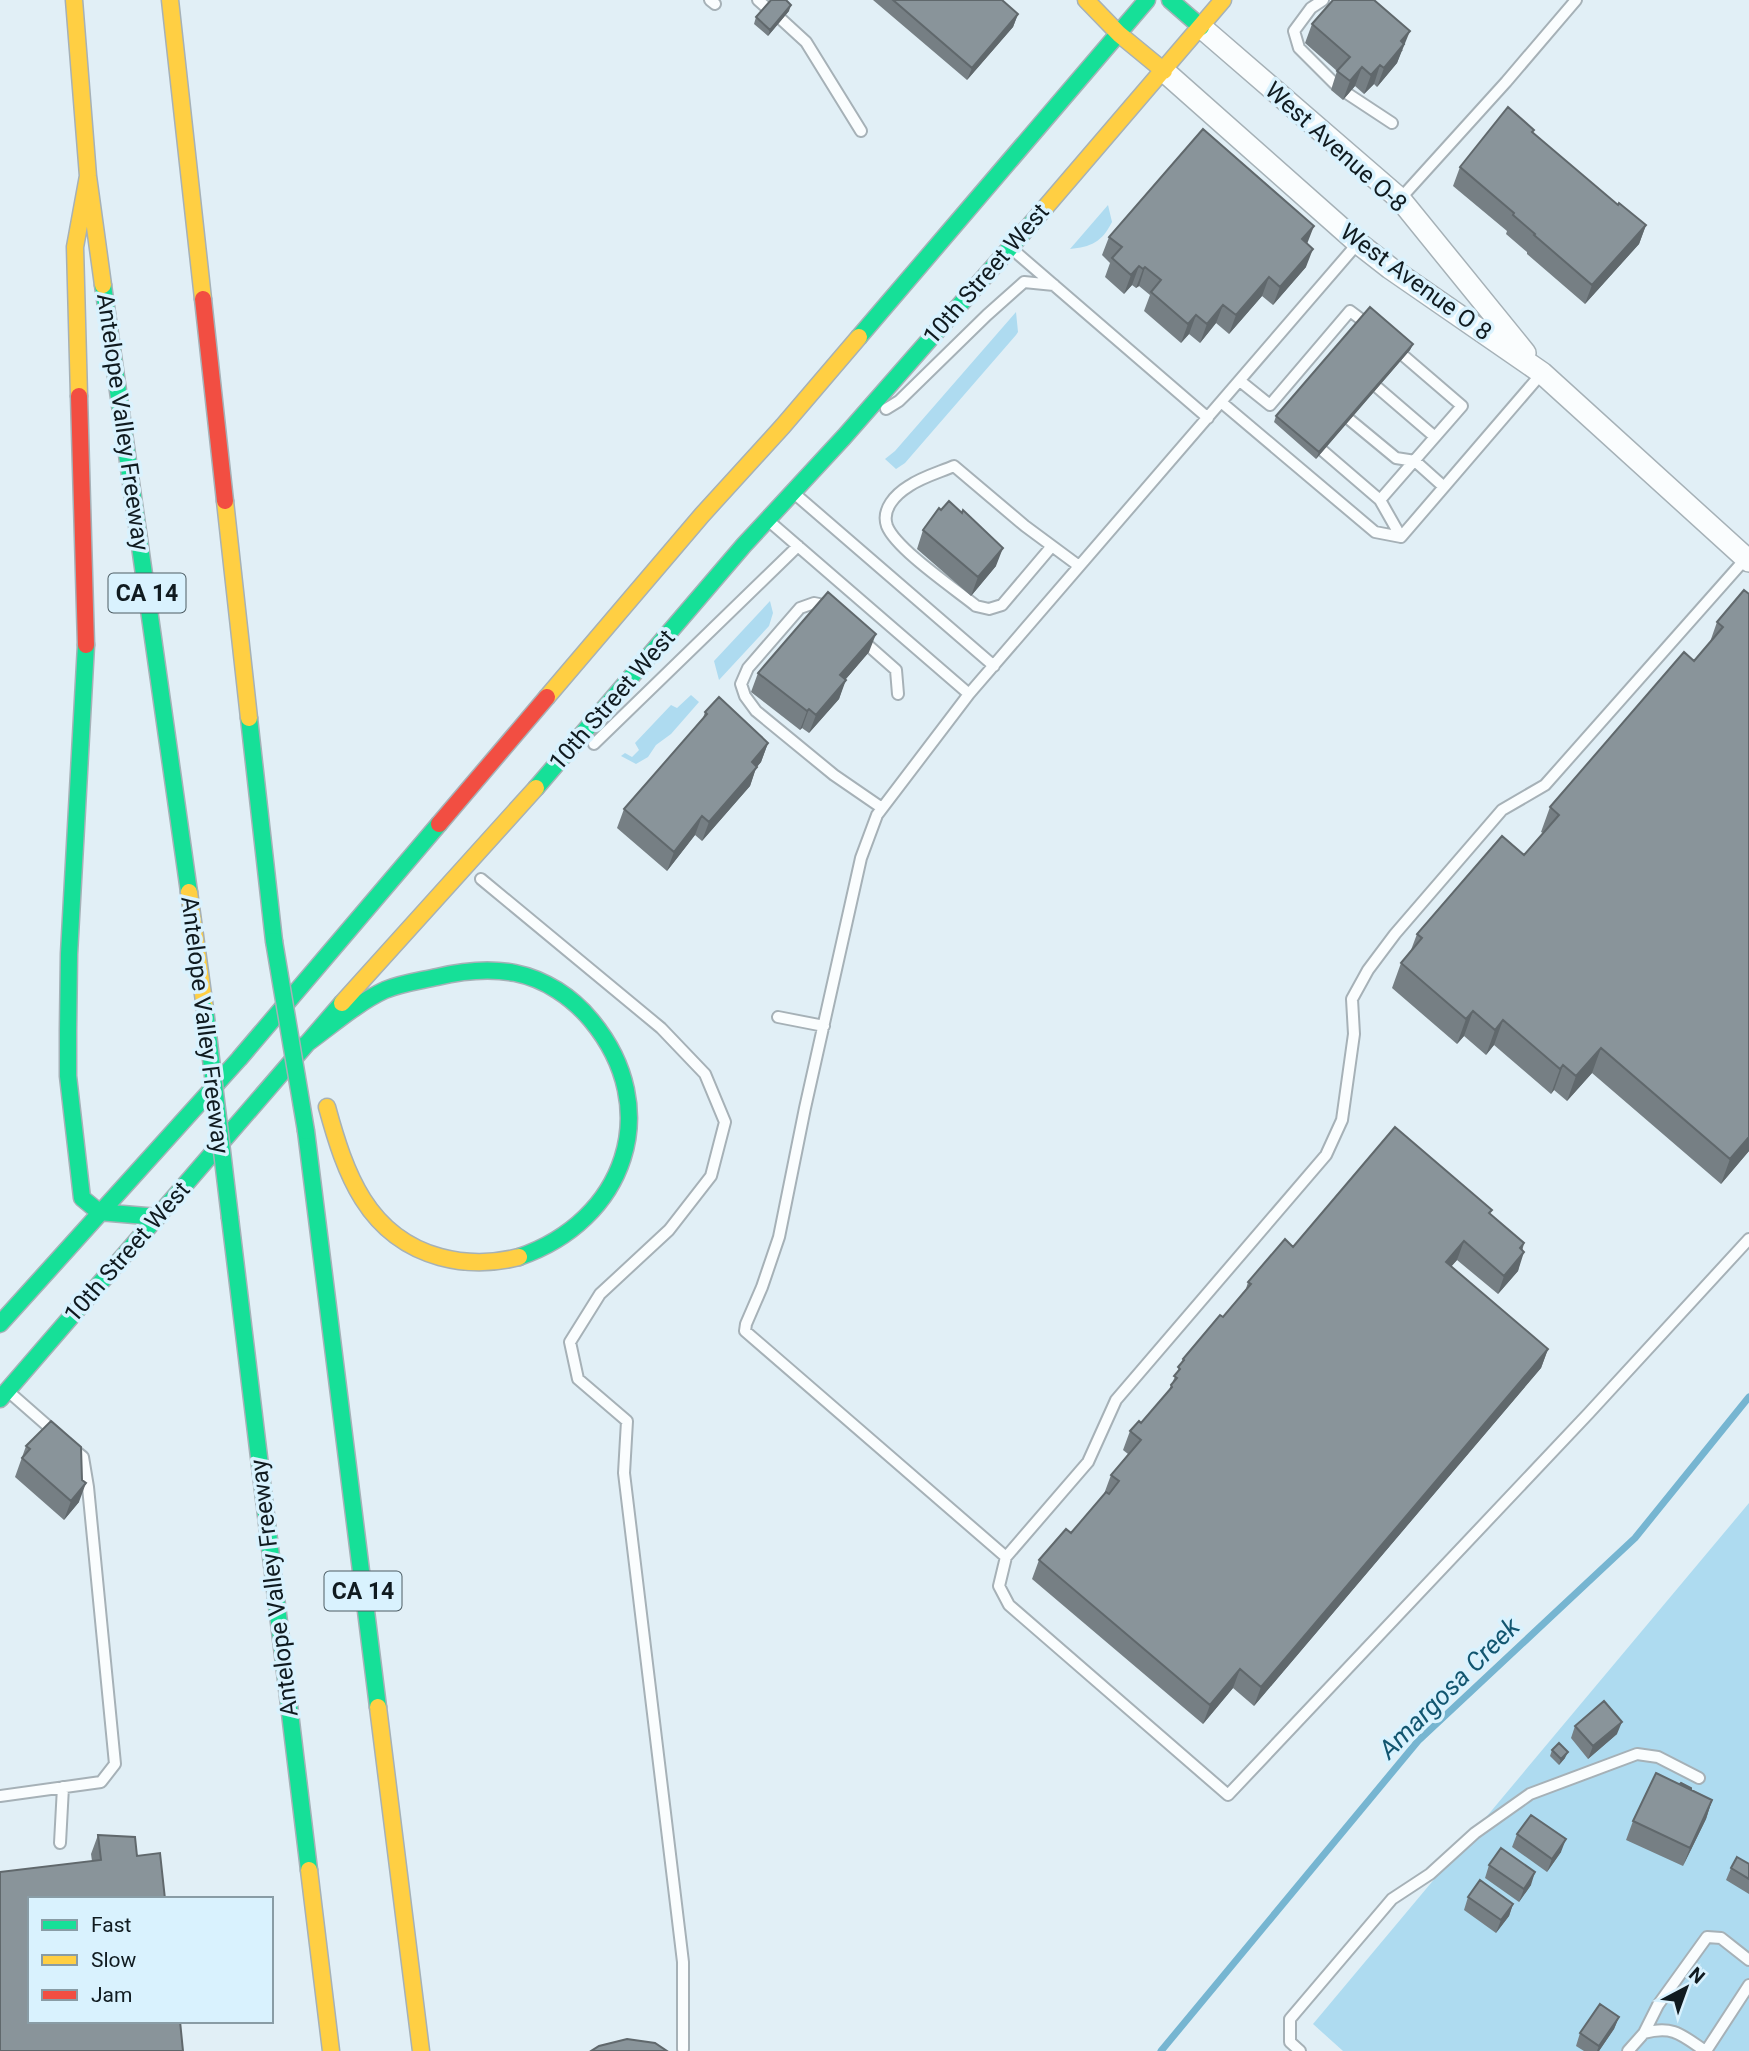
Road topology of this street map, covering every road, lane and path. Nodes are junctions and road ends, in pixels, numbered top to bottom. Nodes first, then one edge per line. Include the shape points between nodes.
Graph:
1 (74, 0) edge
2 (170, 0) edge
3 (1086, 0) edge
4 (1147, 0) edge
5 (1170, 0) edge
6 (1223, 0) edge
7 (1324, 0) edge
8 (1576, 0) edge
9 (782, 20) edge
10 (1201, 27) junction
11 (1119, 34) junction
12 (1164, 71) junction
13 (1335, 84) dead end
14 (1348, 94) edge
15 (1392, 123) dead end
16 (861, 131) dead end
17 (88, 176) junction
18 (1400, 199) junction
19 (1358, 243) junction
20 (1010, 247) junction
21 (1054, 285) junction
22 (1362, 320) edge
23 (1324, 342) junction
24 (1335, 351) edge
25 (1405, 357) edge
26 (1542, 373) junction
27 (1297, 374) junction
28 (1240, 381) junction
29 (1308, 383) edge
30 (1378, 388) edge
31 (1221, 402) junction
32 (1270, 405) junction
33 (1281, 414) edge
34 (1208, 418) junction
35 (1350, 419) edge
36 (844, 437) junction
37 (1435, 437) junction
38 (1323, 451) edge
39 (1415, 461) junction
40 (753, 484) junction
41 (1444, 487) junction
42 (787, 489) junction
43 (1380, 500) junction
44 (768, 520) junction
45 (1401, 537) junction
46 (798, 546) junction
47 (1052, 546) junction
48 (1748, 558) edge
49 (1079, 566) junction
50 (838, 620) edge
51 (848, 629) edge
52 (994, 666) junction
53 (898, 694) dead end
54 (970, 694) junction
55 (583, 754) dead end
56 (573, 763) dead end
57 (882, 808) junction
58 (506, 823) junction
59 (481, 879) dead end
60 (274, 941) junction
61 (778, 1017) dead end
62 (824, 1027) junction
63 (302, 1047) junction
64 (318, 1058) dead end
65 (326, 1101) dead end
66 (99, 1212) junction
67 (158, 1217) junction
68 (1749, 1239) edge
69 (0, 1324) edge
70 (4, 1395) edge
71 (1006, 1558) junction
72 (1699, 1778) dead end
73 (63, 1787) junction
74 (0, 1796) edge
75 (60, 1843) dead end
76 (1749, 1960) edge
77 (1749, 1985) edge
78 (1644, 2033) junction
79 (682, 2049) dead end
80 (331, 2051) edge
81 (421, 2051) edge
82 (1300, 2051) edge
83 (1628, 2051) edge
84 (1706, 2051) edge

1 - 17 main road, Antelope Valley Freeway / CA 14
2 - 60 main road, CA 14
3 - 11 main road, West Avenue O 8
4 - 11 main road, 10th Street West
5 - 10 main road
6 - 10 main road, 10th Street West
7 - 13 lane via 1311,8 1294,31 1299,48
8 - 18 lane
9 - 16 lane via 806,42
10 - 12 main road, 10th Street West
10 - 18 street, West Avenue O-8
11 - 12 main road, West Avenue O 8
11 - 40 main road, 10th Street West via 783,426
12 - 19 street, West Avenue O 8
12 - 20 main road, 10th Street West
14 - 15 lane
17 - 66 main road via 75,247 86,652 69,954 68,1065 82,1198
17 - 80 main road, Antelope Valley Freeway / CA 14, bridge via 205,1009
18 - 26 street, West Avenue O-8
19 - 26 street, West Avenue O 8
19 - 28 lane
20 - 21 lane
20 - 36 main road, 10th Street West
21 - 34 lane
21 - 36 lane via 1024,282 899,401
22 - 23 lane via 1350,311
23 - 24 lane
23 - 27 lane
25 - 37 lane via 1462,406
26 - 41 lane
26 - 48 street, West Avenue O 8
27 - 29 lane
27 - 32 lane
28 - 31 lane
28 - 32 lane
30 - 37 lane
31 - 34 lane
31 - 45 lane via 1375,532
32 - 33 lane
34 - 49 lane
35 - 39 lane via 1396,458
36 - 42 main road, 10th Street West
37 - 39 lane
38 - 43 lane
39 - 41 lane
39 - 43 lane
40 - 44 main road
40 - 66 main road, 10th Street West
41 - 45 lane
42 - 44 main road, 10th Street West
42 - 52 lane
43 - 45 lane
44 - 46 lane
44 - 58 main road, 10th Street West
46 - 54 lane
46 - 55 lane
47 - 47 lane via 954,466 910,485 893,498 886,511 886,525 897,541 976,606 989,609 1002,605
47 - 49 lane
48 - 71 lane via 1545,785 1502,810 1368,970 1352,999 1354,1034 1342,1120 1326,1155 1116,1401 1088,1462
49 - 52 lane
50 - 57 lane via 819,604 800,608 748,668 741,684 756,711
51 - 53 lane via 896,670
52 - 54 lane
54 - 57 lane
56 - 58 lane
57 - 62 lane via 861,858
58 - 63 main road, 10th Street West
59 - 79 lane via 661,1028 705,1074 725,1122 711,1176 669,1230 600,1294 570,1342 578,1379 627,1421 624,1472 683,1962
60 - 64 main road via 311,1010
60 - 81 main road, CA 14, bridge via 306,1130
61 - 62 lane
62 - 71 lane via 779,1237 745,1331
63 - 65 main road via 380,993 462,971 503,971 540,980 592,1020 611,1046 623,1075 630,1115 615,1178 583,1221 534,1253 503,1262 469,1263 438,1258 405,1243 377,1220 355,1190 339,1153
63 - 67 main road, 10th Street West
66 - 67 main road
66 - 69 main road, 10th Street West
67 - 70 main road, 10th Street West
68 - 71 lane via 1228,1795 1009,1605 999,1586
70 - 73 lane via 83,1457 89,1487 115,1764 101,1782
72 - 82 lane via 1658,1757 1637,1754 1530,1794 1392,1899 1290,2019 1290,2042
73 - 74 lane
73 - 75 lane
76 - 78 lane via 1720,1938 1707,1937 1658,2004
77 - 84 lane
78 - 83 lane
78 - 84 lane via 1660,2029 1677,2032

